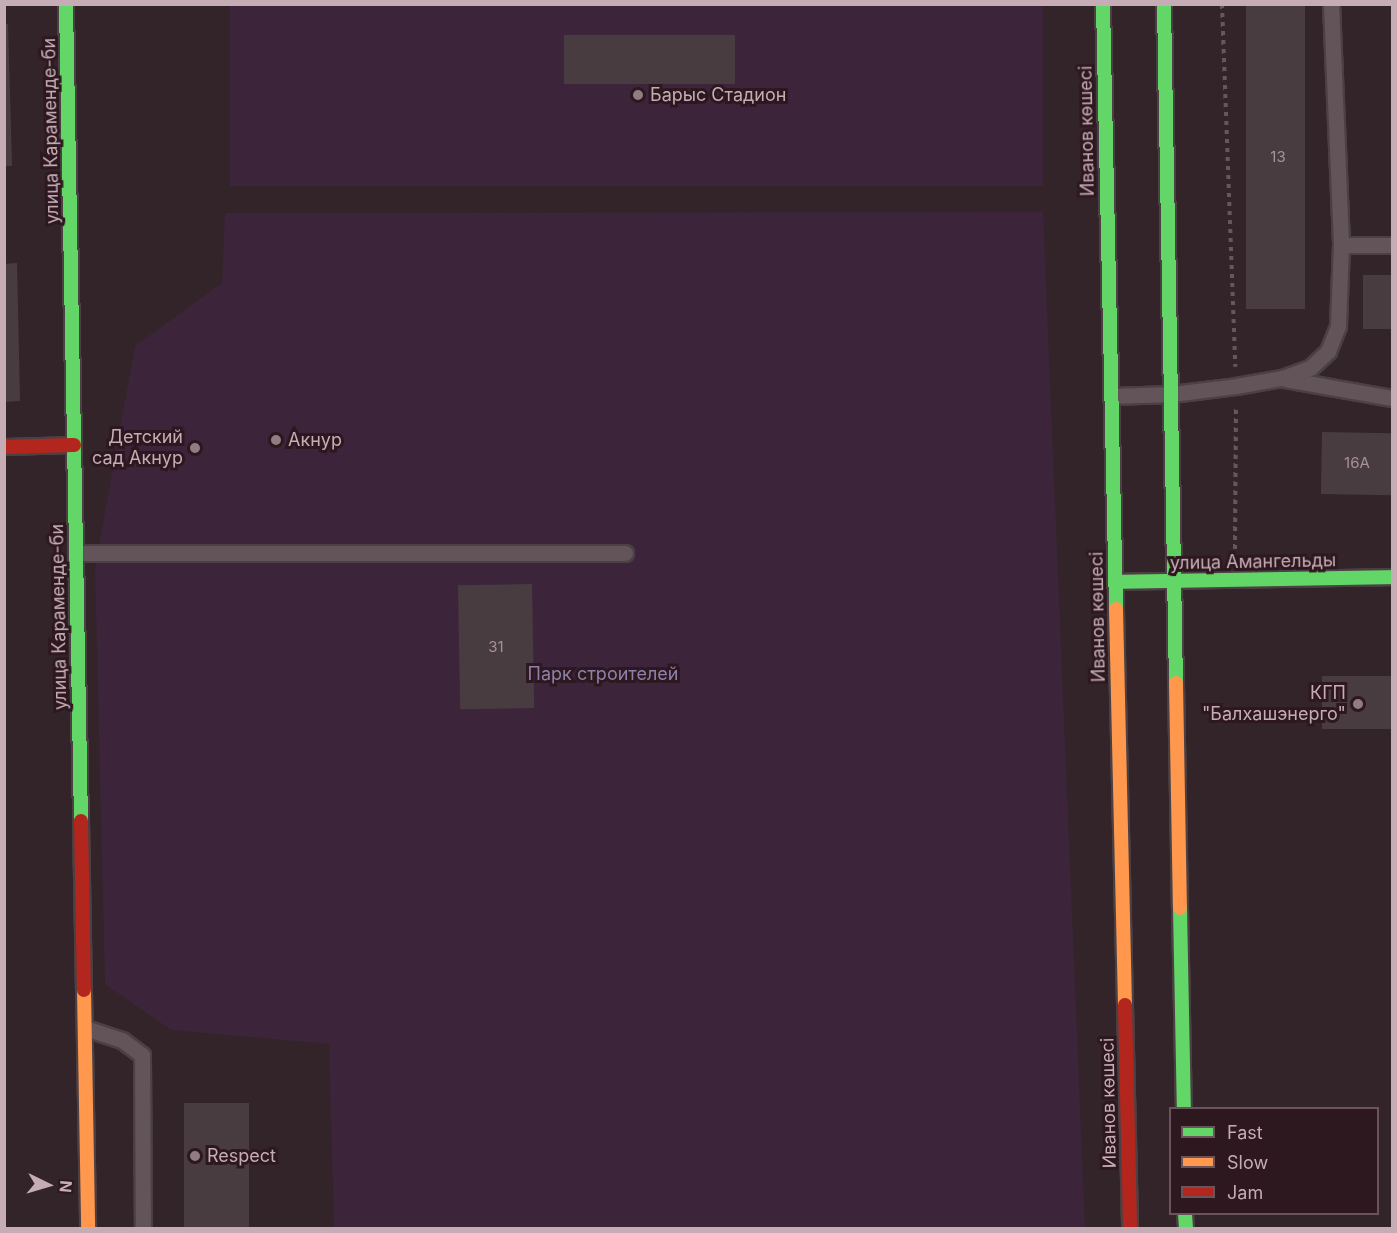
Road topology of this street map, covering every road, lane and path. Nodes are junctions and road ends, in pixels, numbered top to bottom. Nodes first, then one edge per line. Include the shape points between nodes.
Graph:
1 (66, 4) edge
2 (1103, 4) edge
3 (1164, 4) edge
4 (1222, 4) edge
5 (1331, 4) edge
6 (1392, 244) edge
7 (1341, 245) junction
8 (1282, 378) junction
9 (1236, 386) junction
10 (1172, 394) junction
11 (1111, 396) junction
12 (1392, 398) edge
13 (74, 445) junction
14 (4, 447) edge
15 (76, 553) junction
16 (625, 553) dead end
17 (1392, 577) edge
18 (1234, 580) junction
19 (1176, 581) junction
20 (1115, 582) junction
21 (85, 1028) junction
22 (1184, 1107) edge
23 (88, 1228) edge
24 (143, 1228) edge
25 (1130, 1228) edge

1 - 13 street, улица Караменде-би
2 - 11 street, Иванов көшесі
3 - 10 street
4 - 9 path
5 - 7 lane
6 - 7 lane
7 - 8 lane via 1338,326 1328,351 1310,368
8 - 9 lane
8 - 12 lane
9 - 10 lane
9 - 18 path
10 - 11 lane
10 - 19 street
11 - 20 street, Иванов көшесі
13 - 14 street
13 - 15 street, улица Караменде-би
15 - 16 lane
15 - 21 street, улица Караменде-би
17 - 18 street, улица Амангельды
18 - 19 street, улица Амангельды
19 - 20 street, улица Амангельды
19 - 22 street
20 - 25 street, Иванов көшесі
21 - 23 street, улица Караменде-би
21 - 24 lane via 122,1040 142,1055

